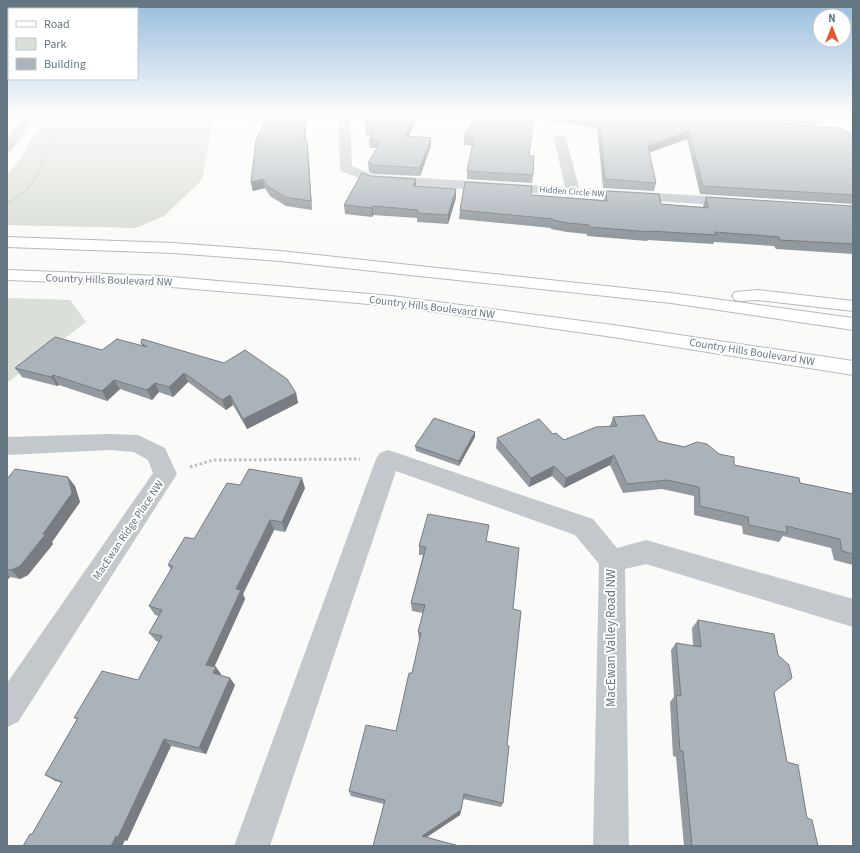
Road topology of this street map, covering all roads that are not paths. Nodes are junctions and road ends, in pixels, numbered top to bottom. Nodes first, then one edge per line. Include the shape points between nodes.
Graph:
1 (346, 156) edge
2 (564, 156) edge
3 (573, 192) junction
4 (744, 203) edge
5 (7, 242) edge
6 (7, 276) edge
7 (671, 298) junction
8 (853, 306) edge
9 (853, 324) edge
10 (853, 368) edge
11 (7, 446) edge
12 (612, 561) junction
13 (853, 613) edge
14 (7, 712) edge
15 (252, 846) edge
16 (611, 846) edge

1 - 3 street, Hidden Circle NW via 346,168 371,180
2 - 3 street
3 - 4 street, Hidden Circle NW
5 - 7 main road via 173,248 280,256
6 - 10 main road, Country Hills Boulevard NW via 160,281 392,301 621,332
7 - 8 main road via 758,295
7 - 9 main road
11 - 14 street, MacEwan Ridge Place NW via 110,442 138,444 158,454 165,474
12 - 13 street, MacEwan Valley Road NW via 646,552
12 - 15 street via 584,527 388,459
12 - 16 street, MacEwan Valley Road NW

